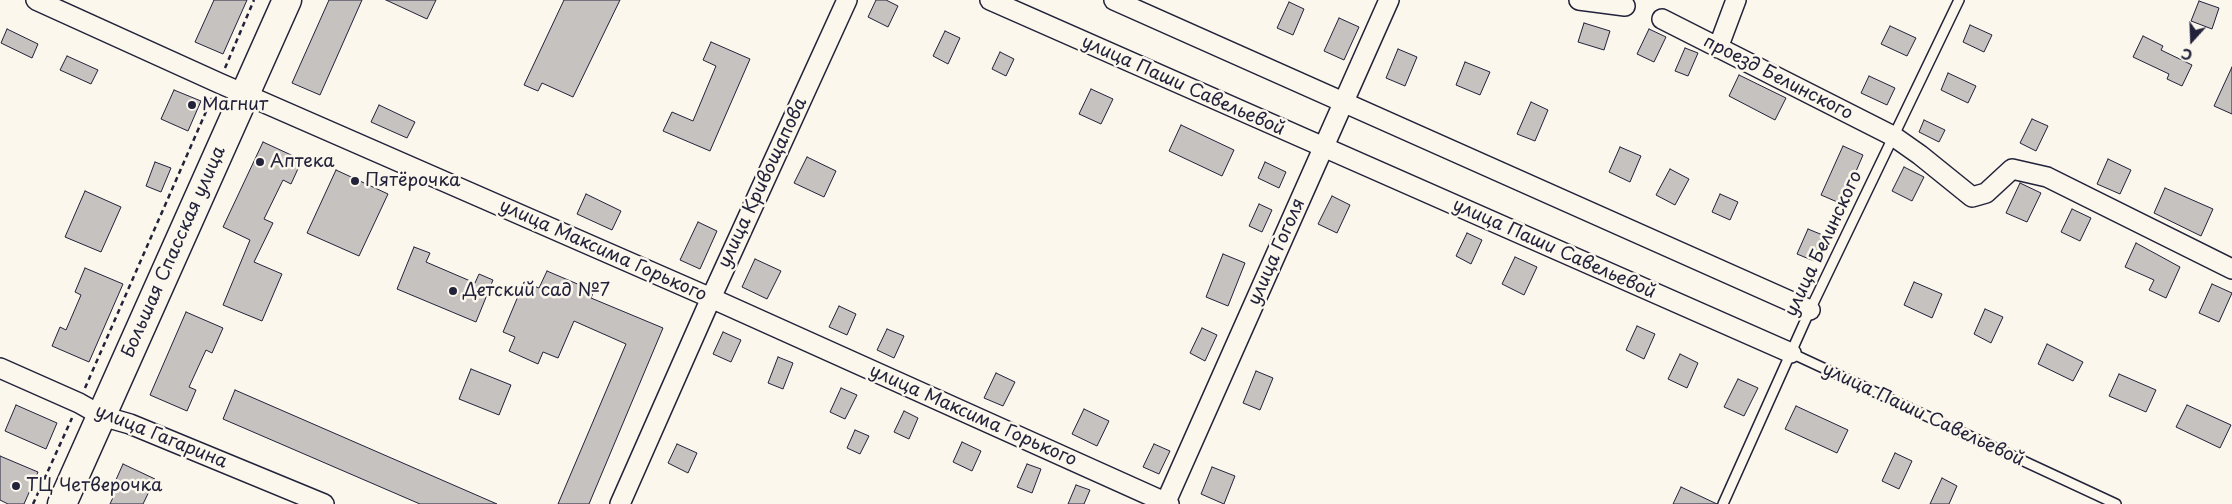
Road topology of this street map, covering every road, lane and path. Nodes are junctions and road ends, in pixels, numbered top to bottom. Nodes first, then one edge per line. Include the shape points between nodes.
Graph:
1 (36, 0) edge
2 (254, 0) edge
3 (288, 0) edge
4 (847, 0) edge
5 (990, 0) edge
6 (1114, 0) edge
7 (1389, 0) edge
8 (1579, 0) edge
9 (1586, 0) edge
10 (1736, 0) edge
11 (1959, 0) edge
12 (1625, 6) dead end
13 (1662, 19) dead end
14 (1718, 48) junction
15 (219, 83) junction
16 (244, 94) junction
17 (1343, 101) junction
18 (1893, 136) junction
19 (1323, 148) junction
20 (2232, 269) edge
21 (711, 298) junction
22 (1810, 310) junction
23 (1791, 353) junction
24 (0, 368) edge
25 (90, 409) junction
26 (34, 504) edge
27 (62, 504) edge
28 (324, 504) edge
29 (620, 504) edge
30 (1166, 504) edge
31 (1723, 504) edge
32 (2116, 504) edge

1 - 15 street, улица Максима Горького
2 - 15 path
3 - 16 main road, Большая Спасская улица
4 - 21 street, улица Кривощапова
5 - 19 street, улица Паши Савельевой
6 - 17 street
7 - 17 street, улица Гоголя
8 - 9 street
9 - 12 street
10 - 14 street
11 - 18 lane, улица Белинского
13 - 14 street, проезд Белинского
14 - 18 street, проезд Белинского
15 - 16 street, улица Максима Горького
15 - 25 path
16 - 21 street, улица Максима Горького
16 - 25 main road, Большая Спасская улица
17 - 19 street, улица Гоголя
17 - 22 street
18 - 20 street, проезд Белинского via 1972,198 1986,193 2012,169 2046,177
18 - 22 lane, улица Белинского
19 - 23 street, улица Паши Савельевой
19 - 30 street, улица Гоголя
21 - 29 street, улица Кривощапова
21 - 30 street, улица Максима Горького
22 - 23 lane, улица Белинского
23 - 31 lane, улица Белинского
23 - 32 lane, улица Паши Савельевой
24 - 25 street, улица Гагарина
25 - 26 path
25 - 27 main road, Большая Спасская улица
25 - 28 street, улица Гагарина

